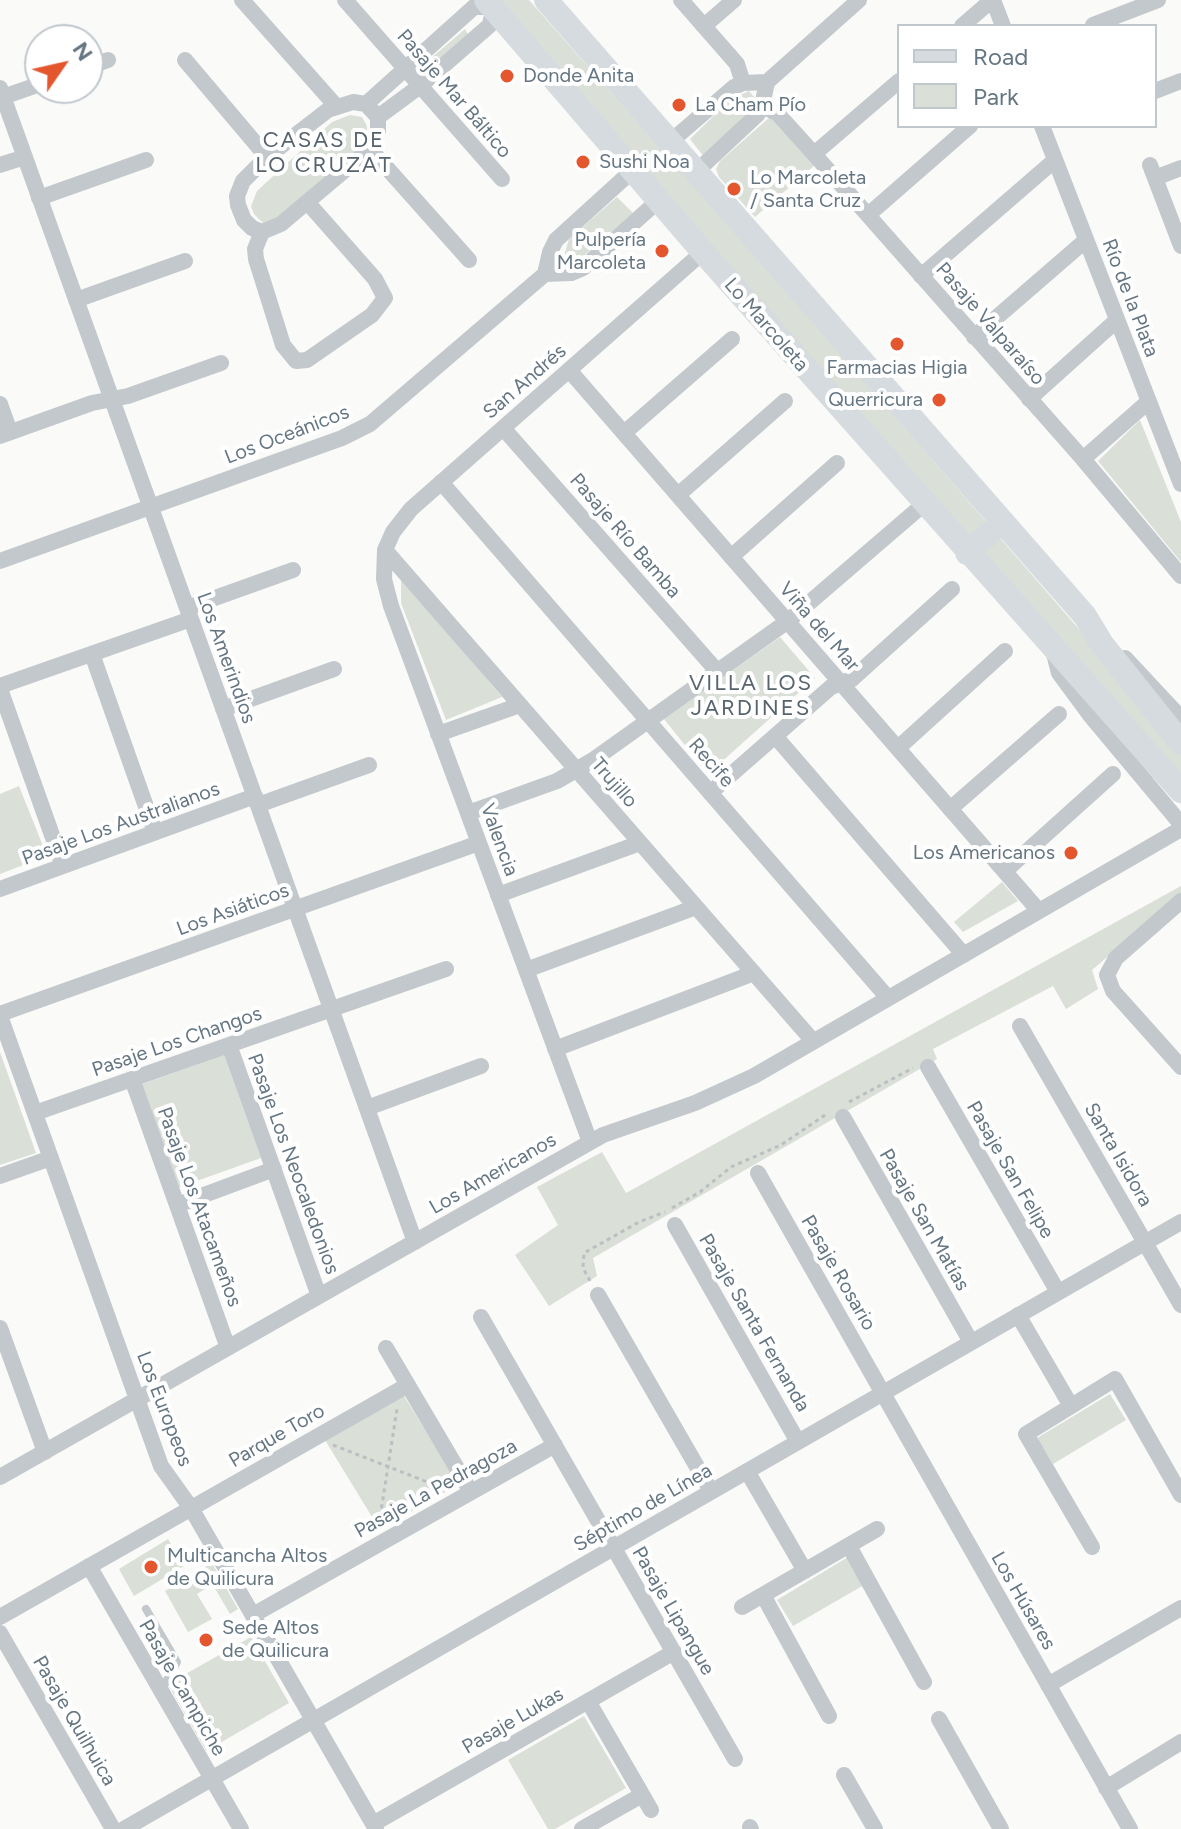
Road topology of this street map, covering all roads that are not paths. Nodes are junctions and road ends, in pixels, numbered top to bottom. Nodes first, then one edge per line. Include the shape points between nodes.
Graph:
1 (242, 0) edge
2 (345, 0) edge
3 (546, 0) edge
4 (681, 0) edge
5 (734, 0) edge
6 (859, 0) edge
7 (993, 0) edge
8 (1158, 0) edge
9 (492, 2) edge
10 (1092, 21) edge
11 (964, 24) edge
12 (1002, 24) edge
13 (704, 26) junction
14 (108, 60) dead end
15 (185, 60) dead end
16 (104, 61) edge
17 (406, 70) junction
18 (1181, 81) edge
19 (767, 82) junction
20 (743, 83) junction
21 (897, 83) edge
22 (420, 86) junction
23 (24, 87) edge
24 (1157, 90) edge
25 (2, 92) edge
26 (366, 104) junction
27 (336, 106) junction
28 (762, 106) junction
29 (378, 117) junction
30 (968, 128) edge
31 (1043, 128) edge
32 (670, 142) junction
33 (370, 149) junction
34 (814, 154) junction
35 (25, 157) junction
36 (267, 157) junction
37 (146, 160) dead end
38 (1055, 160) junction
39 (0, 165) edge
40 (1181, 168) edge
41 (632, 171) junction
42 (696, 172) junction
43 (502, 179) dead end
44 (39, 198) junction
45 (658, 201) junction
46 (308, 203) junction
47 (868, 215) junction
48 (262, 232) junction
49 (1086, 240) junction
50 (1181, 246) edge
51 (703, 252) junction
52 (469, 260) dead end
53 (185, 261) dead end
54 (545, 274) junction
55 (921, 276) junction
56 (76, 300) junction
57 (1117, 320) junction
58 (974, 337) junction
59 (732, 339) dead end
60 (221, 363) dead end
61 (569, 370) junction
62 (112, 399) junction
63 (1029, 399) junction
64 (785, 401) dead end
65 (1149, 401) junction
66 (0, 404) edge
67 (503, 428) junction
68 (624, 433) junction
69 (5, 434) edge
70 (1083, 459) junction
71 (837, 463) dead end
72 (441, 482) junction
73 (1181, 484) edge
74 (678, 495) junction
75 (924, 504) junction
76 (151, 507) junction
77 (1002, 522) junction
78 (385, 550) junction
79 (967, 553) junction
80 (731, 557) junction
81 (0, 561) edge
82 (293, 570) dead end
83 (1181, 576) edge
84 (952, 589) dead end
85 (189, 614) junction
86 (1085, 616) junction
87 (788, 621) junction
88 (1102, 644) junction
89 (1052, 645) junction
90 (1005, 651) dead end
91 (92, 654) junction
92 (334, 669) dead end
93 (717, 671) junction
94 (841, 683) junction
95 (0, 688) edge
96 (520, 705) junction
97 (223, 709) junction
98 (1059, 714) dead end
99 (1181, 718) edge
100 (647, 721) junction
101 (438, 734) junction
102 (775, 736) junction
103 (1181, 743) edge
104 (898, 748) junction
105 (369, 765) dead end
106 (577, 770) junction
107 (1113, 774) dead end
108 (1181, 791) edge
109 (710, 793) junction
110 (256, 801) junction
111 (950, 809) junction
112 (468, 813) junction
113 (1181, 826) edge
114 (155, 832) junction
115 (479, 843) junction
116 (640, 843) junction
117 (63, 866) junction
118 (1005, 871) junction
119 (0, 889) edge
120 (498, 895) junction
121 (1181, 901) edge
122 (696, 907) junction
123 (295, 909) junction
124 (1039, 911) junction
125 (964, 955) junction
126 (446, 969) dead end
127 (526, 970) junction
128 (754, 973) junction
129 (888, 998) junction
130 (332, 1009) junction
131 (0, 1015) edge
132 (1020, 1026) dead end
133 (813, 1041) junction
134 (229, 1045) junction
135 (555, 1049) junction
136 (481, 1066) dead end
137 (928, 1067) dead end
138 (1181, 1067) edge
139 (132, 1079) junction
140 (367, 1108) junction
141 (35, 1113) junction
142 (843, 1117) dead end
143 (590, 1142) junction
144 (51, 1158) junction
145 (274, 1169) junction
146 (758, 1173) dead end
147 (0, 1176) edge
148 (177, 1205) junction
149 (1181, 1222) edge
150 (675, 1225) dead end
151 (415, 1242) junction
152 (1145, 1242) junction
153 (1058, 1292) junction
154 (598, 1295) road end
155 (319, 1296) junction
156 (1181, 1305) edge
157 (1018, 1315) junction
158 (481, 1317) dead end
159 (0, 1328) edge
160 (971, 1342) junction
161 (228, 1348) junction
162 (386, 1348) dead end
163 (404, 1387) junction
164 (881, 1394) junction
165 (138, 1400) junction
166 (1071, 1406) junction
167 (798, 1442) junction
168 (555, 1445) junction
169 (45, 1452) junction
170 (747, 1471) junction
171 (0, 1477) edge
172 (711, 1491) junction
173 (467, 1494) junction
174 (1181, 1495) edge
175 (191, 1508) junction
176 (877, 1529) dead end
177 (849, 1546) junction
178 (1092, 1547) dead end
179 (614, 1548) junction
180 (89, 1566) junction
181 (805, 1571) junction
182 (763, 1595) junction
183 (742, 1607) dead end
184 (1181, 1608) edge
185 (146, 1609) dead end
186 (253, 1615) junction
187 (0, 1617) edge
188 (0, 1633) edge
189 (674, 1652) junction
190 (924, 1682) dead end
191 (1048, 1685) junction
192 (161, 1691) junction
193 (588, 1701) junction
194 (829, 1716) dead end
195 (939, 1719) dead end
196 (314, 1720) junction
197 (1181, 1742) edge
198 (735, 1759) dead end
199 (844, 1775) dead end
200 (212, 1779) junction
201 (1106, 1788) junction
202 (642, 1795) junction
203 (651, 1810) dead end
204 (374, 1826) edge
205 (113, 1829) edge
206 (124, 1829) edge
207 (241, 1829) edge
208 (582, 1829) edge
209 (875, 1829) edge
210 (1001, 1829) edge
211 (1130, 1829) edge

1 - 27 street
2 - 17 street, Pasaje Mar Báltico
3 - 32 main road
4 - 13 street
5 - 13 street
6 - 19 street
7 - 11 street
7 - 12 street
8 - 10 street
9 - 17 street via 474,7
9 - 22 street via 490,25
9 - 41 main road, Lo Marcoleta
13 - 20 street via 737,64
14 - 16 street
15 - 36 street
17 - 22 street, Pasaje Mar Báltico
17 - 26 street
18 - 24 street
19 - 20 street
19 - 28 street
20 - 32 street
21 - 34 street
22 - 29 street
22 - 43 street, Pasaje Mar Báltico
23 - 25 street
25 - 35 street, Los Amerindios
26 - 27 street
26 - 29 street
27 - 36 street
28 - 34 street, Pasaje Valparaíso via 777,113
28 - 42 street
29 - 33 street
30 - 47 street
31 - 38 street, Río de la Plata
32 - 42 main road
33 - 46 street
33 - 52 street
34 - 47 street, Pasaje Valparaíso
35 - 39 street
35 - 44 street, Los Amerindios
36 - 48 street via 243,181 237,196 244,220
37 - 44 street
38 - 49 street, Río de la Plata
38 - 55 street
40 - 50 street via 1152,171
41 - 45 main road, Lo Marcoleta
41 - 54 street, Los Oceánicos via 556,240
42 - 77 main road
44 - 56 street, Los Amerindios
45 - 51 main road, Lo Marcoleta
45 - 54 street via 583,268
46 - 48 street
46 - 48 street via 375,279 385,298 372,315 315,356 296,361 283,345 256,259
47 - 55 street, Pasaje Valparaíso
49 - 57 street, Río de la Plata
49 - 58 street
51 - 61 street, San Andrés
51 - 75 main road, Lo Marcoleta
53 - 56 street
54 - 76 street, Los Oceánicos via 370,424
55 - 58 street, Pasaje Valparaíso
56 - 62 street, Los Amerindios
57 - 63 street
57 - 65 street, Río de la Plata
58 - 63 street, Pasaje Valparaíso
59 - 68 street
60 - 62 street
61 - 67 street, San Andrés
61 - 68 street, Viña del Mar
62 - 69 street
62 - 76 street, Los Amerindios
63 - 70 street, Pasaje Valparaíso
64 - 74 street
65 - 70 street
65 - 73 street, Río de la Plata
66 - 69 street
67 - 72 street, San Andrés
67 - 93 street, Pasaje Río Bamba
68 - 74 street, Viña del Mar
70 - 83 street, Pasaje Valparaíso
71 - 80 street
72 - 78 street, San Andrés via 401,520
72 - 100 street, Recife
74 - 80 street, Viña del Mar
75 - 79 main road, Lo Marcoleta
75 - 87 street
76 - 81 street, Los Oceánicos
76 - 85 street, Los Amerindios
77 - 79 main road
77 - 86 main road
78 - 96 street, Trujillo
78 - 101 street, Valencia via 387,593
79 - 89 main road, Lo Marcoleta
80 - 87 street, Viña del Mar
82 - 85 street
84 - 94 street via 852,679
85 - 91 street
85 - 97 street, Los Amerindios
86 - 88 main road
86 - 89 main road
87 - 93 street
87 - 94 street, Viña del Mar
88 - 99 street via 1129,661
88 - 103 main road
89 - 108 main road, Lo Marcoleta
89 - 113 street, Lo Marcoleta via 1059,673
90 - 104 street
91 - 95 street
91 - 114 street
92 - 97 street
93 - 100 street
94 - 102 street
94 - 104 street, Viña del Mar
95 - 117 street
96 - 101 street
96 - 106 street, Trujillo
97 - 110 street, Los Amerindios
98 - 111 street
100 - 106 street
100 - 109 street, Recife
101 - 112 street, Valencia
102 - 109 street
102 - 125 street
104 - 111 street, Viña del Mar
105 - 110 street, Pasaje Los Australianos
106 - 112 street
106 - 116 street, Trujillo
107 - 118 street
109 - 129 street, Recife
110 - 114 street, Pasaje Los Australianos
110 - 123 street, Los Amerindios
111 - 118 street, Viña del Mar
112 - 115 street, Valencia
113 - 124 street, Los Americanos
114 - 117 street, Pasaje Los Australianos
115 - 120 street, Valencia
115 - 123 street, Los Asiáticos
116 - 120 street
116 - 122 street, Trujillo
117 - 119 street, Pasaje Los Australianos
118 - 124 street, Viña del Mar
120 - 127 street, Valencia
121 - 138 street via 1116,958 1107,975 1113,991
122 - 127 street
122 - 128 street, Trujillo
123 - 130 street, Los Amerindios
123 - 131 street, Los Asiáticos
124 - 125 street, Los Americanos
125 - 129 street, Los Americanos
126 - 130 street, Pasaje Los Changos
127 - 135 street, Valencia
128 - 133 street, Trujillo
128 - 135 street
129 - 133 street, Los Americanos
130 - 134 street, Pasaje Los Changos
130 - 140 street, Los Amerindios
131 - 141 street, Los Europeos
132 - 152 street, Santa Isidora
133 - 143 street, Los Americanos via 716,1095
134 - 139 street, Pasaje Los Changos
134 - 145 street, Pasaje Los Neocaledonios
135 - 143 street, Valencia
136 - 140 street
137 - 153 street, Pasaje San Felipe
139 - 141 street, Pasaje Los Changos
139 - 148 street, Pasaje Los Atacameños
140 - 151 street, Los Amerindios
141 - 144 street, Los Europeos
142 - 160 street, Pasaje San Matías
143 - 151 street, Los Americanos
144 - 147 street
144 - 165 street, Los Europeos
145 - 148 street
145 - 155 street, Pasaje Los Neocaledonios
146 - 164 street, Pasaje Rosario
148 - 161 street, Pasaje Los Atacameños
149 - 152 street, Séptimo de Línea
150 - 167 street, Pasaje Santa Fernanda
151 - 155 street, Los Americanos
152 - 153 street, Séptimo de Línea
152 - 156 street, Santa Isidora
153 - 157 street, Séptimo de Línea
154 - 172 street
155 - 161 street, Los Americanos
157 - 160 street, Séptimo de Línea
157 - 166 street
158 - 168 street, Pasaje Lipangue
159 - 169 street
160 - 164 street, Séptimo de Línea
161 - 165 street, Los Americanos
162 - 163 street
163 - 173 street
163 - 175 street, Parque Toro
164 - 167 street, Séptimo de Línea
164 - 191 street, Los Húsares
165 - 169 street, Los Americanos
165 - 175 street, Los Europeos via 161,1466
166 - 174 street via 1115,1379
166 - 178 street via 1026,1434
167 - 170 street, Séptimo de Línea
168 - 173 street, Pasaje La Pedragoza
168 - 179 street, Pasaje Lipangue
169 - 171 street, Los Americanos
170 - 172 street, Séptimo de Línea
170 - 181 street
172 - 179 street, Séptimo de Línea
173 - 186 street, Pasaje La Pedragoza
175 - 180 street, Parque Toro
175 - 186 street, Los Europeos
176 - 177 street
177 - 181 street
177 - 190 street
179 - 189 street, Pasaje Lipangue
179 - 196 street, Séptimo de Línea
180 - 187 street, Parque Toro
180 - 192 street, Pasaje Campiche
181 - 182 street
182 - 183 street
182 - 194 street
184 - 191 street
185 - 192 lane via 177,1662
186 - 196 street, Los Europeos
188 - 205 street, Pasaje Quilhuica
189 - 193 street, Pasaje Lukas
189 - 198 street, Pasaje Lipangue
191 - 201 street, Los Húsares
192 - 200 street, Pasaje Campiche
193 - 202 street
193 - 204 street, Pasaje Lukas
195 - 210 street
196 - 200 street, Séptimo de Línea
196 - 204 street, Los Europeos
197 - 201 street
199 - 209 street
200 - 206 street, Séptimo de Línea
200 - 207 street, Pasaje Campiche
201 - 211 street, Los Húsares
202 - 203 street
202 - 208 street

